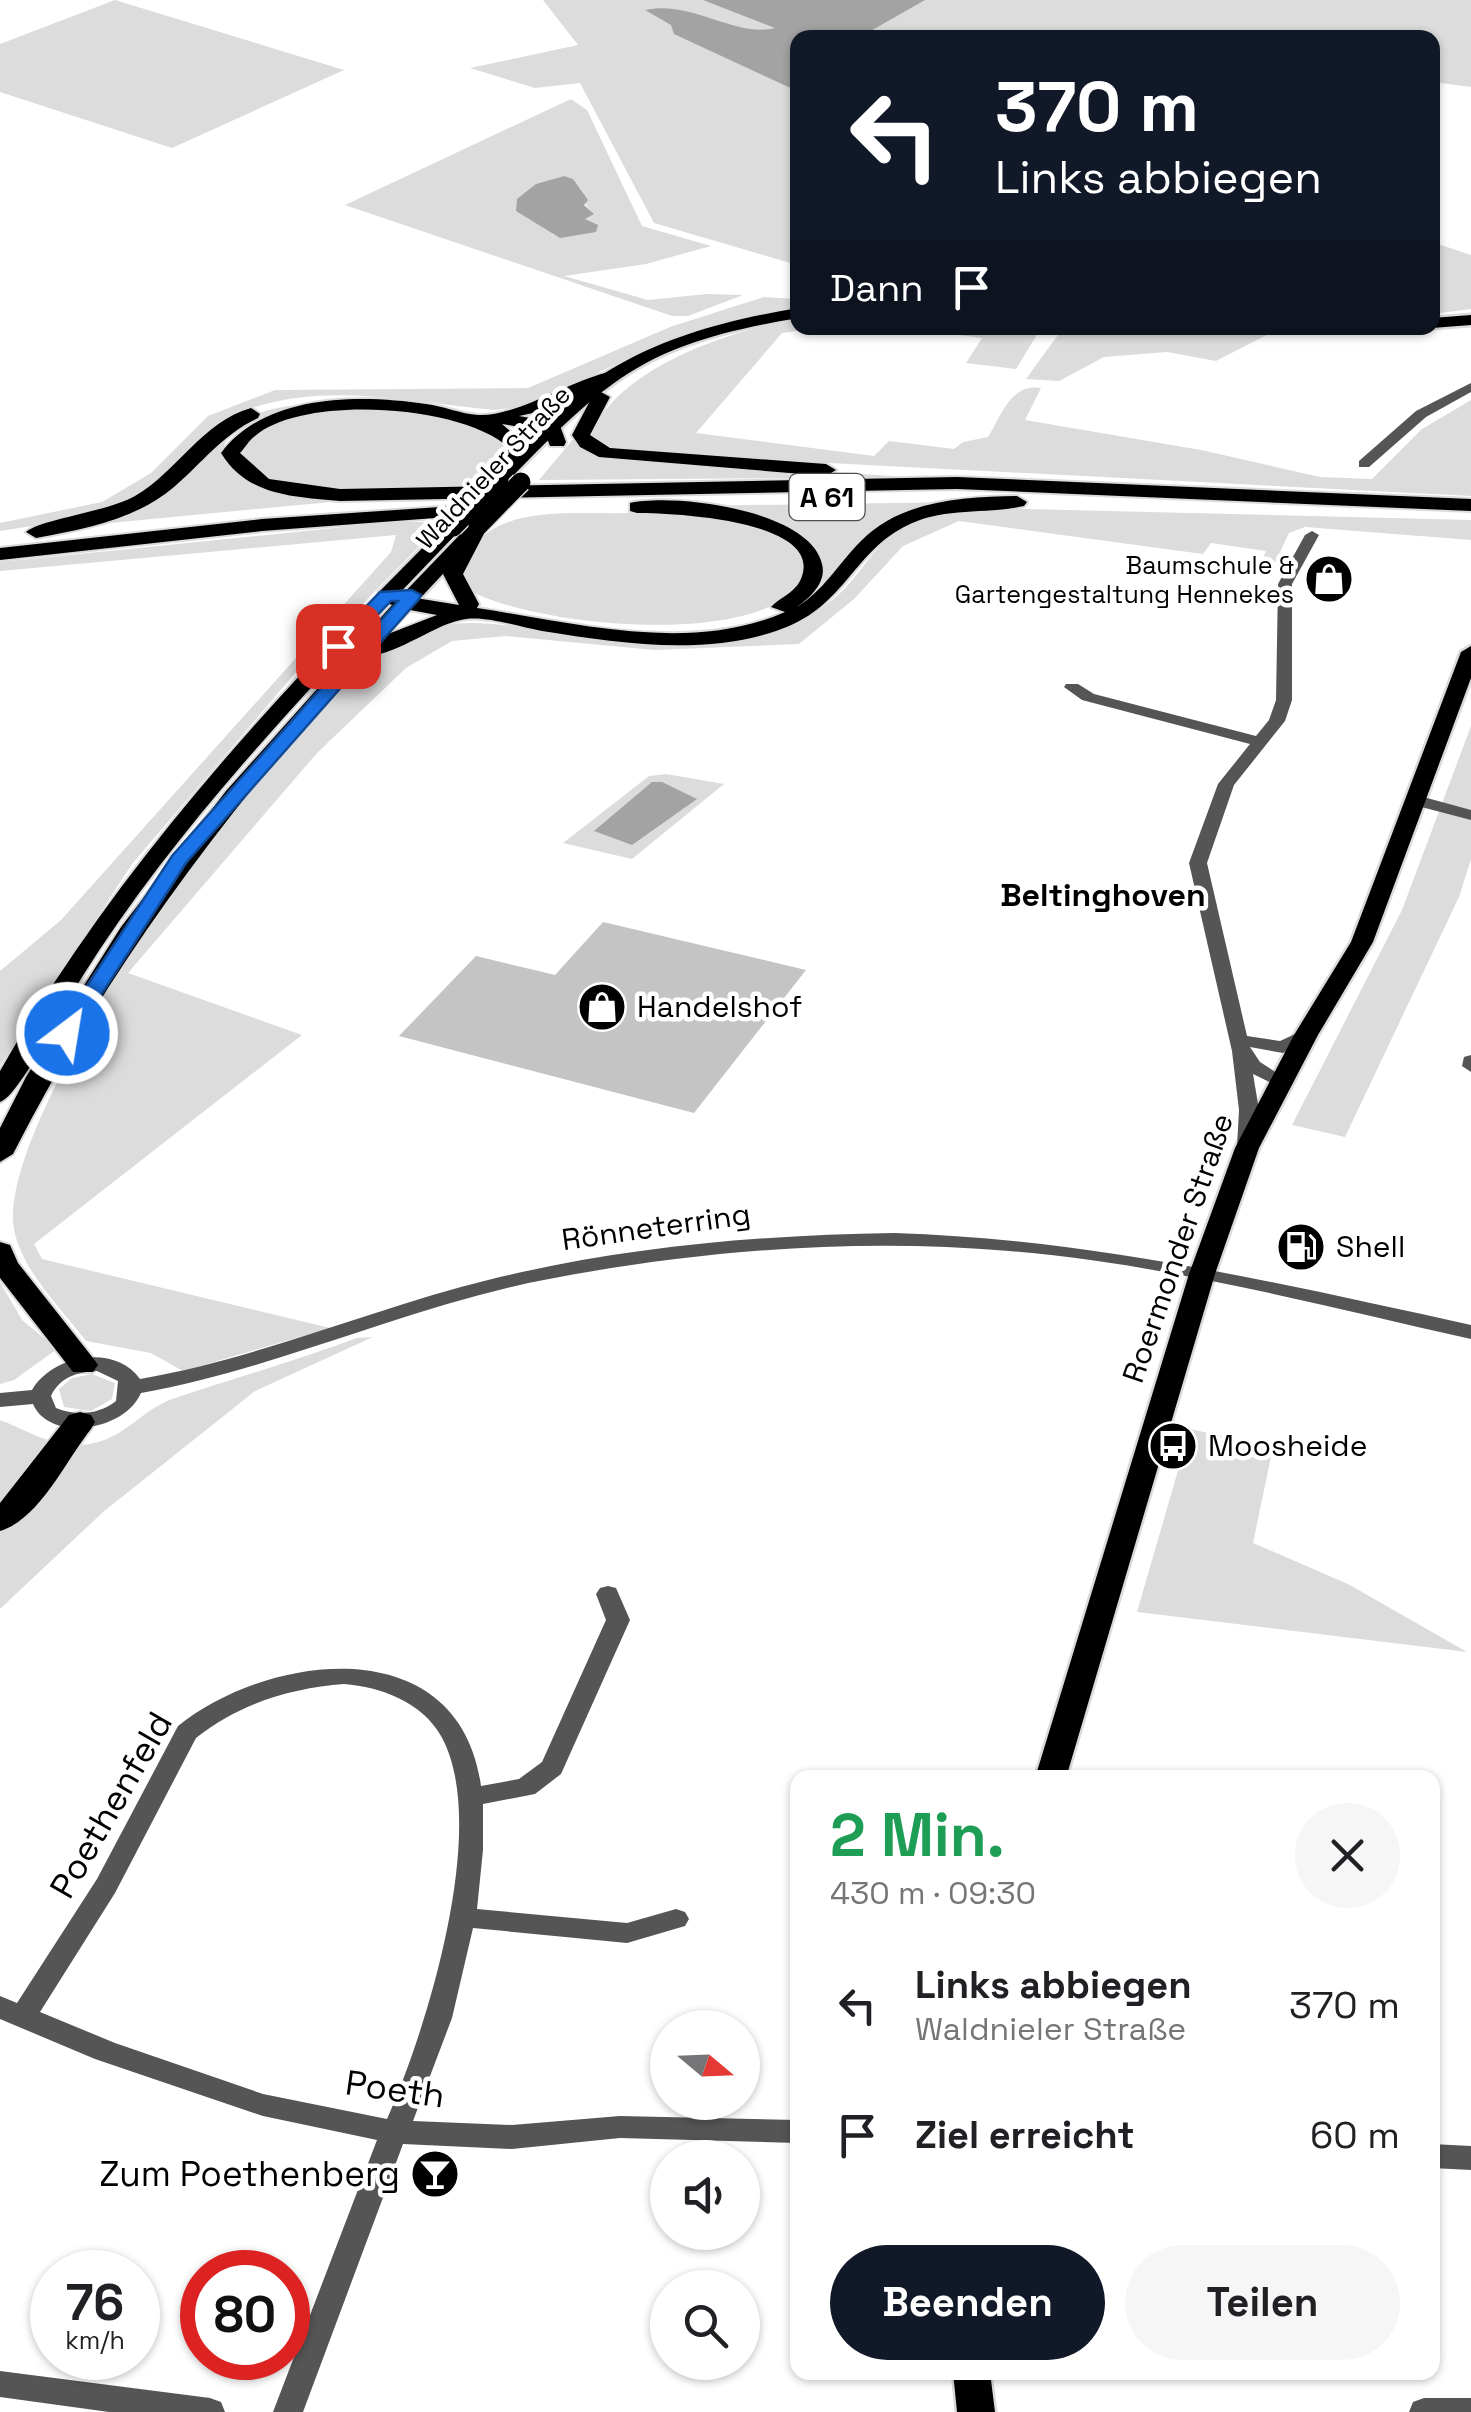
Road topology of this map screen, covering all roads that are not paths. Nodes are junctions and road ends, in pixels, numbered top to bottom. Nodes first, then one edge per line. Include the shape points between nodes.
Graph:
1 (790, 314) edge
2 (1468, 321) edge
3 (1440, 323) edge
4 (603, 387) junction
5 (1471, 387) edge
6 (467, 413) junction
7 (555, 435) junction
8 (1364, 464) dead end
9 (508, 478) junction
10 (957, 483) junction
11 (565, 492) junction
12 (1130, 499) junction
13 (1471, 505) edge
14 (524, 508) junction
15 (476, 516) junction
16 (1471, 516) edge
17 (1312, 534) dead end
18 (0, 540) edge
19 (0, 554) edge
20 (401, 598) junction
21 (479, 610) junction
22 (1471, 652) edge
23 (332, 681) junction
24 (1072, 687) dead end
25 (1262, 742) junction
26 (1416, 800) junction
27 (1471, 814) edge
28 (1306, 1035) junction
29 (1239, 1045) junction
30 (1280, 1082) junction
31 (0, 1094) edge
32 (4, 1145) edge
33 (1247, 1148) junction
34 (0, 1164) edge
35 (0, 1251) edge
36 (1202, 1274) junction
37 (1471, 1332) edge
38 (84, 1364) junction
39 (131, 1388) junction
40 (40, 1396) junction
41 (0, 1400) edge
42 (80, 1422) junction
43 (0, 1520) edge
44 (608, 1594) dead end
45 (1052, 1770) edge
46 (471, 1797) junction
47 (460, 1917) junction
48 (676, 1919) dead end
49 (12, 2011) edge
50 (394, 2132) junction
51 (790, 2132) edge
52 (1440, 2156) edge
53 (1471, 2158) edge
54 (971, 2380) edge
55 (979, 2380) edge
56 (0, 2384) edge
57 (1471, 2411) edge
58 (210, 2412) edge
59 (288, 2412) edge
60 (977, 2412) edge
61 (1424, 2412) edge

1 - 4 main road, Waldnieler Straße via 680,347
2 - 3 main road
4 - 6 highway via 526,410
4 - 7 main road, Waldnieler Straße
4 - 10 highway via 581,434 606,453
5 - 8 street via 1421,414
6 - 7 highway
6 - 18 highway via 346,400 260,411 218,431 136,505
7 - 9 main road, Waldnieler Straße
9 - 11 highway via 520,447 504,429 376,406 276,415 241,432 230,453 256,480 304,491
9 - 15 main road, Waldnieler Straße, bridge
9 - 15 main road, Waldnieler Straße, bridge via 498,504
10 - 11 highway, A 61
10 - 13 highway, A 61
11 - 18 highway, A 61
12 - 14 highway, A 61 via 833,496
12 - 16 highway, A 61
12 - 21 highway via 982,503 926,512 873,540 819,603 734,633 628,636
14 - 19 highway, A 61 via 262,525
14 - 21 highway via 662,508 750,519 800,544 812,562 812,578 776,610 703,629 634,629
15 - 20 main road, Waldnieler Straße
15 - 20 main road, Waldnieler Straße, bridge via 453,527
15 - 21 highway via 451,576 452,587
17 - 25 street via 1285,584 1284,700
20 - 21 highway
20 - 23 highway, Waldnieler Straße
20 - 31 highway, Waldnieler Straße via 290,696 154,853 68,974
21 - 23 highway via 405,632
22 - 26 main road, Roermonder Straße
23 - 32 highway, Waldnieler Straße via 178,860 126,935
24 - 25 street via 1088,697
25 - 29 street via 1226,784 1198,863
26 - 27 street
26 - 28 main road, Roermonder Straße via 1362,942
28 - 29 street via 1283,1047
28 - 30 main road, Roermonder Straße
29 - 30 street via 1253,1066
29 - 33 street
30 - 33 main road, Roermonder Straße
32 - 34 highway, Waldnieler Straße
33 - 36 main road, Roermonder Straße
35 - 38 highway
36 - 37 street
36 - 39 street, Rönneterring via 1011,1245 770,1241 540,1274 244,1364
36 - 45 main road, Roermonder Straße
38 - 39 street via 122,1372
38 - 40 street via 59,1372
39 - 42 street via 110,1415
40 - 41 street
40 - 42 street via 47,1412
42 - 43 highway via 42,1480
44 - 46 street via 618,1620 552,1768 526,1788
46 - 47 street, Poethenfeld
46 - 49 street, Poethenfeld via 452,1732 432,1706 397,1685 358,1676 311,1678 202,1718 188,1732 106,1886
47 - 48 street via 628,1933
47 - 50 street, Poethenfeld via 428,2052
49 - 50 street, Poeth via 263,2105
50 - 51 street, Poeth via 512,2138 620,2127
50 - 59 street, Poethenfeld
52 - 53 street
54 - 60 main road
55 - 60 main road
56 - 58 street
57 - 61 street

